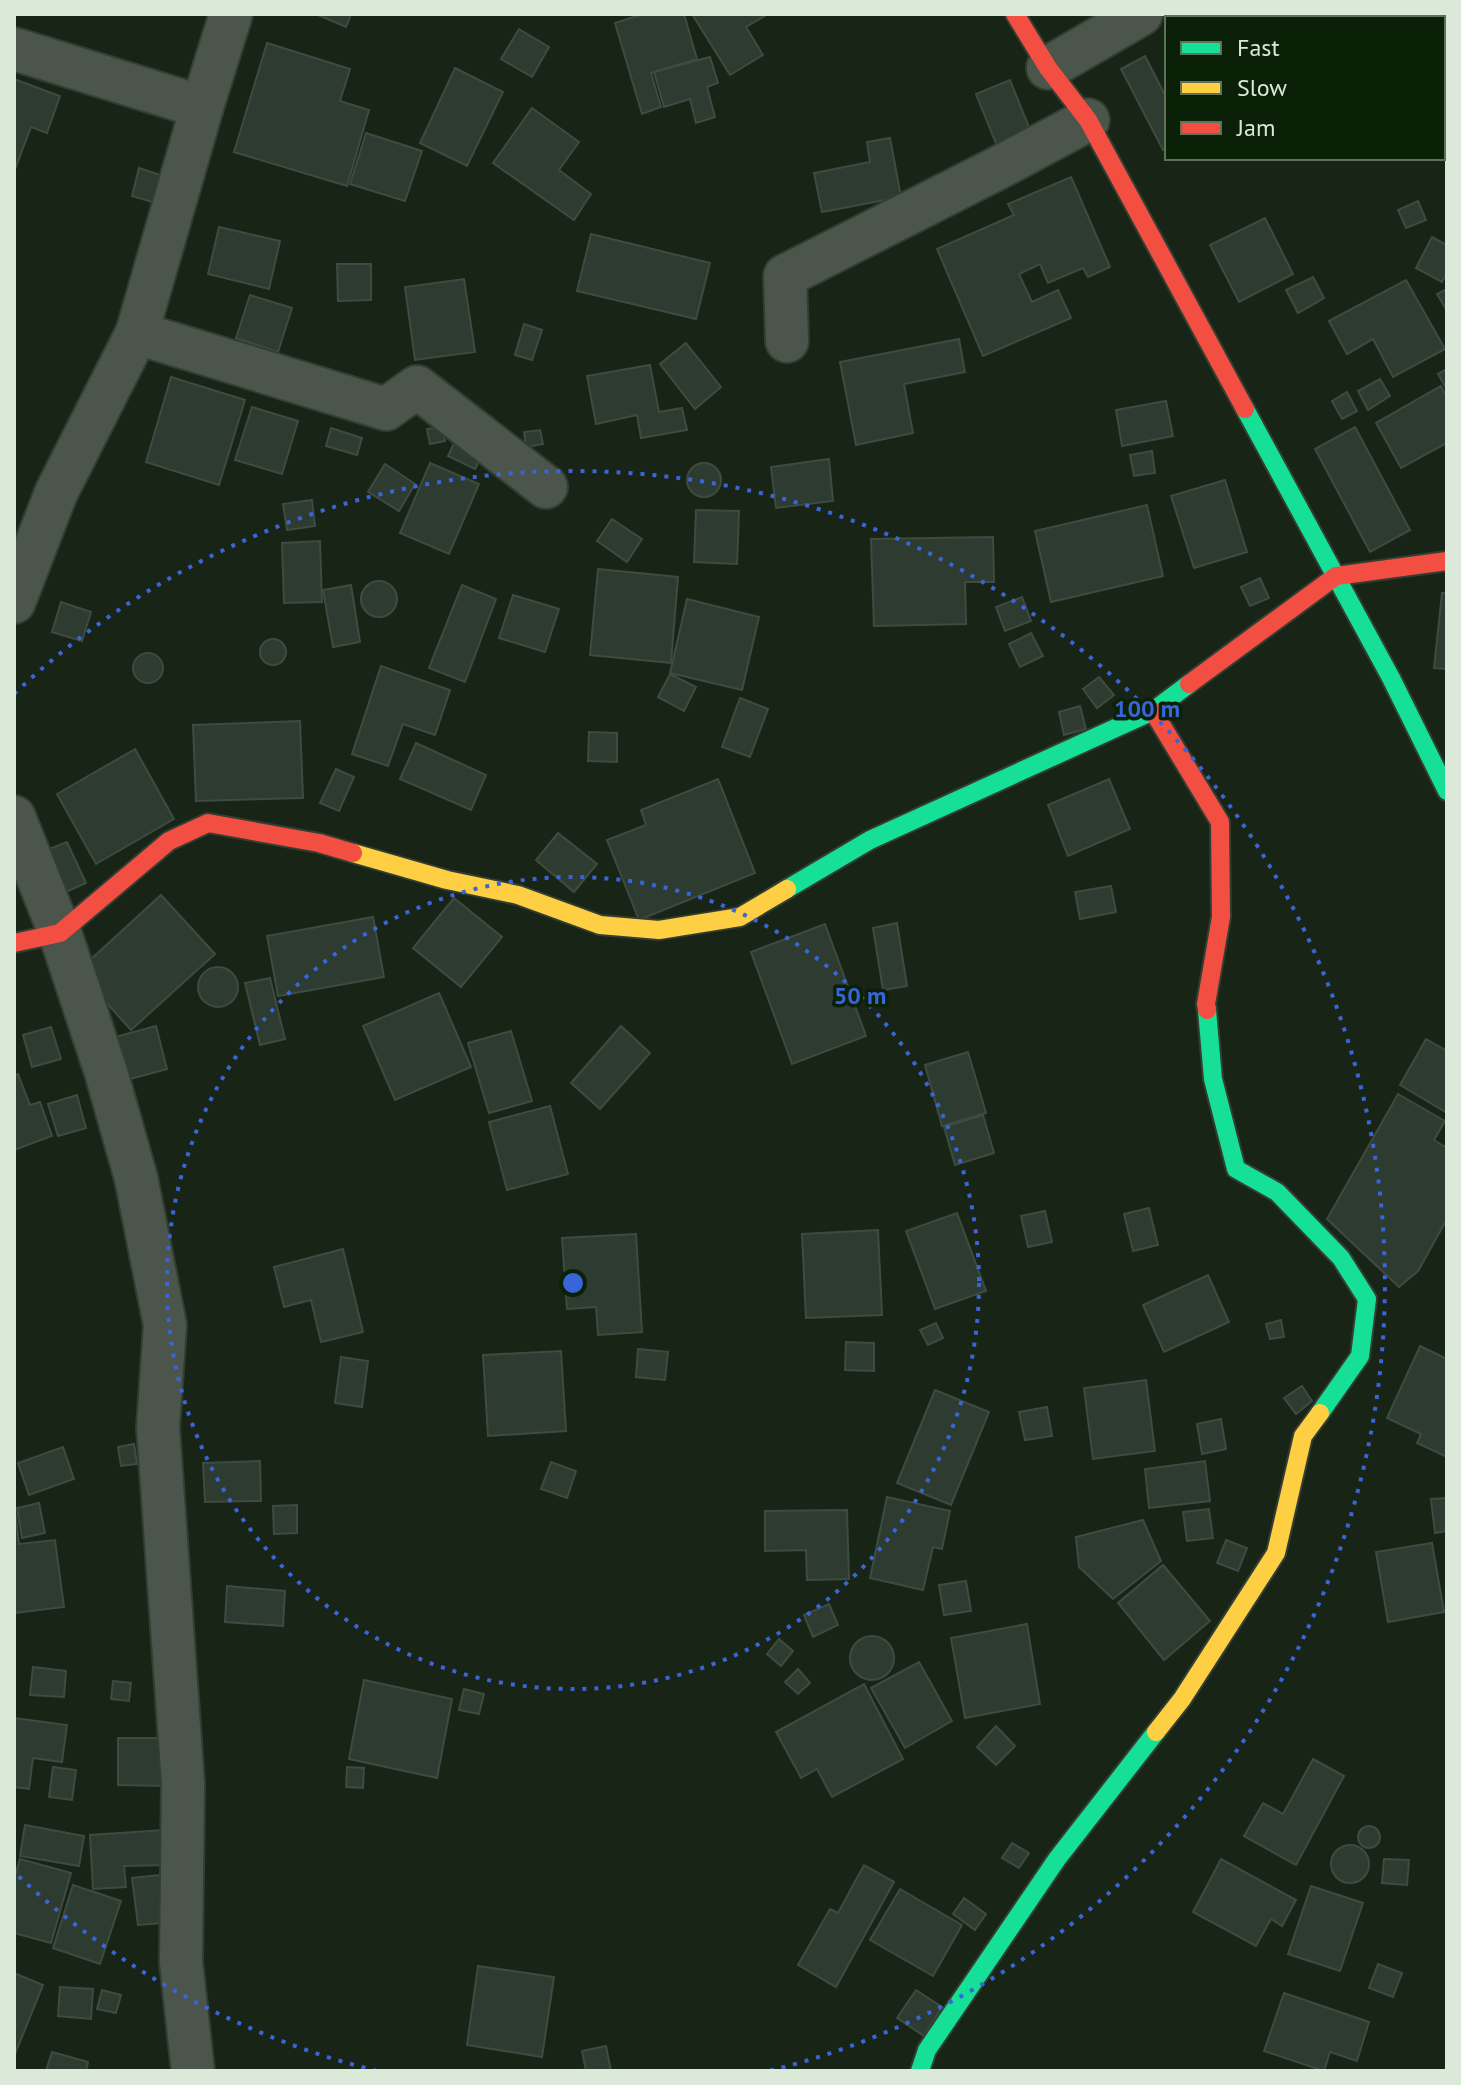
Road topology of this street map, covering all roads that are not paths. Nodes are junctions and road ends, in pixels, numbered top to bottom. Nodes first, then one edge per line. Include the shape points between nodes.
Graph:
1 (231, 14) edge
2 (1015, 14) edge
3 (1141, 14) edge
4 (14, 49) edge
5 (1048, 68) junction
6 (202, 107) junction
7 (1088, 120) junction
8 (137, 333) junction
9 (787, 341) dead end
10 (546, 487) dead end
11 (1447, 561) edge
12 (1336, 576) junction
13 (14, 602) edge
14 (1153, 711) junction
15 (1447, 791) edge
16 (14, 817) edge
17 (60, 933) junction
18 (14, 943) edge
19 (193, 2071) edge
20 (920, 2071) edge

1 - 6 street
2 - 5 street
3 - 5 street
4 - 6 street
5 - 7 street
6 - 8 street
7 - 9 street via 785,276
7 - 12 street
8 - 10 street via 386,409 417,387
8 - 13 street via 56,493
11 - 12 street
12 - 14 street
12 - 15 street
14 - 17 street via 870,840 740,917 659,930 600,925 518,895 319,843 208,823 169,841
14 - 20 street via 1220,822 1221,917 1206,1004 1213,1079 1236,1169 1277,1192 1341,1258 1367,1299 1360,1356 1303,1436 1276,1553 1182,1699 1048,1872 927,2050
16 - 17 street
17 - 18 street
17 - 19 street via 136,1178 165,1325 158,1427 183,1784 181,1962

